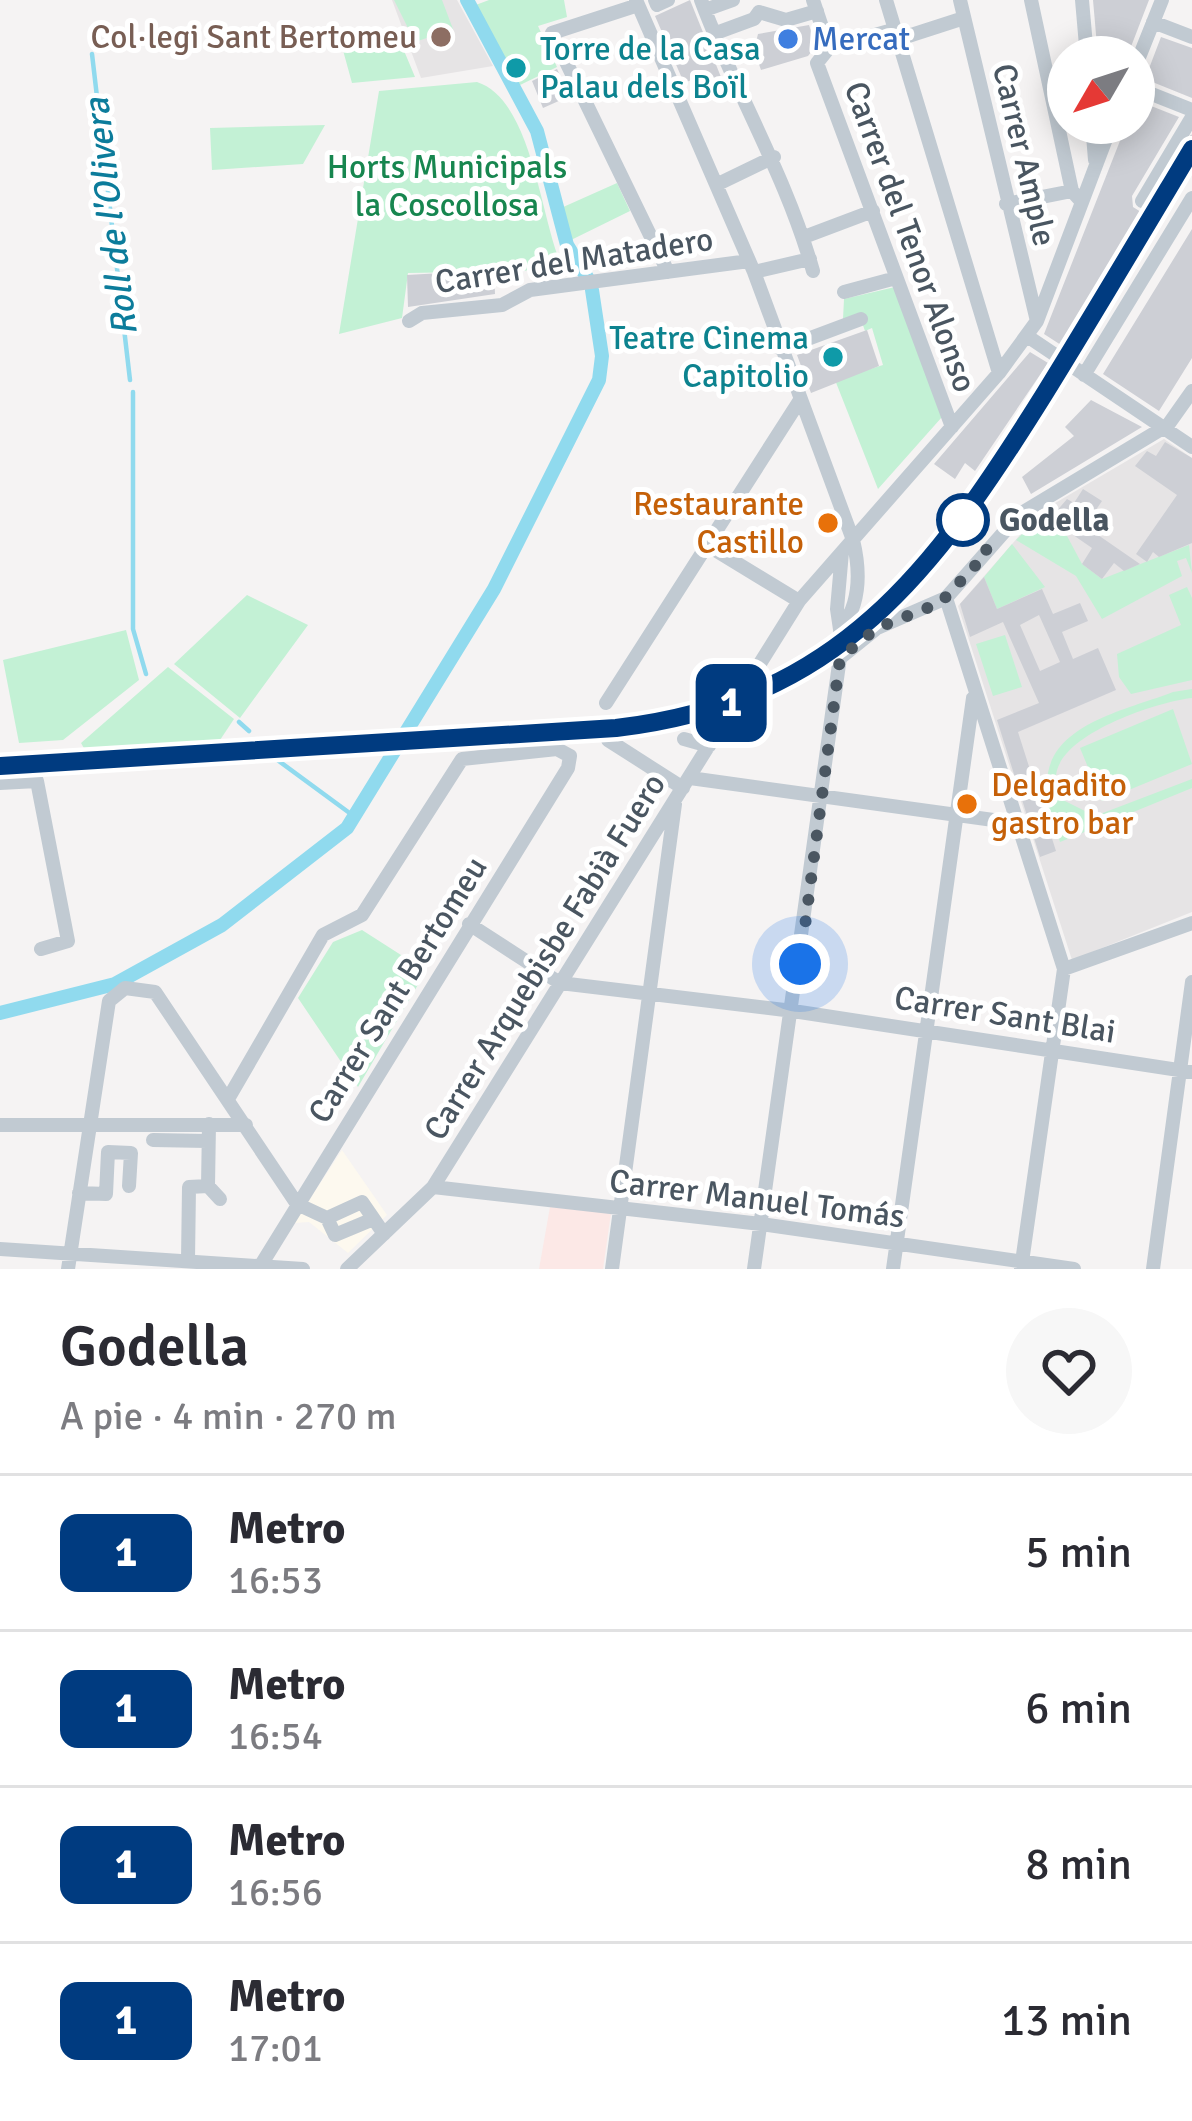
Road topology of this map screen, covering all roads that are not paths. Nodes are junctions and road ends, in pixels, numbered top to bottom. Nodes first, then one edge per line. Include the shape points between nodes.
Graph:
1 (656, 0) edge
2 (668, 0) edge
3 (733, 0) edge
4 (886, 0) edge
5 (960, 0) edge
6 (1031, 0) edge
7 (1082, 0) edge
8 (1162, 0) edge
9 (637, 2) edge
10 (703, 5) edge
11 (815, 5) edge
12 (754, 6) edge
13 (964, 18) junction
14 (1153, 22) junction
15 (716, 33) junction
16 (897, 34) junction
17 (1085, 36) edge
18 (1147, 36) edge
19 (1192, 37) edge
20 (830, 48) junction
21 (1155, 96) edge
22 (1192, 113) edge
23 (1094, 144) edge
24 (1103, 144) edge
25 (773, 157) junction
26 (1095, 162) junction
27 (718, 184) junction
28 (1076, 196) junction
29 (1192, 199) edge
30 (1142, 201) dead end
31 (1006, 204) junction
32 (873, 211) junction
33 (804, 236) junction
34 (751, 267) junction
35 (668, 272) junction
36 (896, 278) junction
37 (844, 292) dead end
38 (861, 320) dead end
39 (409, 321) dead end
40 (1036, 321) junction
41 (1027, 335) junction
42 (781, 349) junction
43 (999, 373) junction
44 (1084, 375) junction
45 (1192, 392) edge
46 (800, 400) junction
47 (952, 427) junction
48 (1162, 429) junction
49 (1192, 447) edge
50 (707, 544) junction
51 (848, 546) junction
52 (946, 598) junction
53 (799, 602) junction
54 (840, 658) junction
55 (974, 692) junction
56 (606, 703) dead end
57 (684, 739) dead end
58 (608, 740) dead end
59 (710, 746) junction
60 (0, 783) edge
61 (683, 788) junction
62 (821, 795) junction
63 (960, 814) junction
64 (1016, 823) junction
65 (1192, 922) edge
66 (469, 924) junction
67 (41, 949) dead end
68 (1064, 969) junction
69 (1192, 982) edge
70 (560, 983) junction
71 (650, 995) junction
72 (794, 1011) junction
73 (928, 1030) junction
74 (1051, 1047) junction
75 (1186, 1071) edge
76 (228, 1099) junction
77 (89, 1121) junction
78 (0, 1125) edge
79 (245, 1125) junction
80 (208, 1132) junction
81 (152, 1140) dead end
82 (129, 1186) dead end
83 (208, 1186) junction
84 (434, 1187) junction
85 (79, 1193) junction
86 (220, 1199) dead end
87 (297, 1204) junction
88 (620, 1210) junction
89 (761, 1224) junction
90 (384, 1234) junction
91 (898, 1243) junction
92 (0, 1249) edge
93 (69, 1252) junction
94 (188, 1260) junction
95 (261, 1265) junction
96 (1022, 1265) edge
97 (68, 1269) edge
98 (303, 1269) edge
99 (346, 1269) edge
100 (612, 1269) edge
101 (754, 1269) edge
102 (893, 1269) edge
103 (1074, 1269) edge
104 (1153, 1269) edge

1 - 2 street
3 - 10 street
4 - 16 street
5 - 13 street, Carrer Ample
6 - 28 street
7 - 17 street
8 - 14 street
9 - 27 street
9 - 35 street via 552,33
10 - 15 street
11 - 12 street via 786,20
11 - 20 street, Carrer del Tenor Alonso
12 - 15 street via 754,20
13 - 16 street
13 - 31 street, Carrer Ample
14 - 18 street
14 - 19 street
15 - 25 street
16 - 20 street
16 - 43 street
20 - 32 street, Carrer del Tenor Alonso via 817,63
21 - 22 street
22 - 30 street
23 - 26 street
24 - 26 street, Carrer Arquebisbe Fabià Fuero
25 - 27 street
25 - 33 street
26 - 28 street, Carrer Arquebisbe Fabià Fuero
27 - 34 street
28 - 31 street
28 - 40 street, Carrer Arquebisbe Fabià Fuero
29 - 44 street
31 - 40 street, Carrer Ample
32 - 33 street
32 - 36 street, Carrer del Tenor Alonso
33 - 34 street, Carrer del Matadero via 811,265
34 - 35 street, Carrer del Matadero
34 - 42 street
35 - 39 street, Carrer del Matadero via 530,290 502,305
36 - 37 street
36 - 47 street, Carrer del Tenor Alonso
38 - 42 street
40 - 41 street, Carrer Arquebisbe Fabià Fuero
41 - 43 street, Carrer Arquebisbe Fabià Fuero
41 - 44 street
42 - 46 street
43 - 47 street, Carrer Arquebisbe Fabià Fuero
44 - 48 street
45 - 48 street
46 - 50 street
46 - 51 street
47 - 51 street, Carrer Arquebisbe Fabià Fuero
48 - 49 street
48 - 52 street via 1020,514
50 - 53 street
50 - 56 street
51 - 53 street, Carrer Arquebisbe Fabià Fuero
51 - 54 street via 837,609
52 - 54 street via 877,628
52 - 55 street
53 - 59 street, Carrer Arquebisbe Fabià Fuero
54 - 62 street
55 - 63 street
55 - 64 street
57 - 59 street
58 - 61 street
59 - 61 street, Carrer Arquebisbe Fabià Fuero
60 - 67 street via 37,781 68,941
61 - 62 street
61 - 70 street, Carrer Arquebisbe Fabià Fuero
61 - 71 street
62 - 63 street
62 - 72 street
63 - 64 street
63 - 73 street
64 - 68 street
65 - 68 street
66 - 70 street, Carrer Sant Blai
66 - 76 street, Carrer Sant Bertomeu via 570,756 557,749 466,755 362,915 323,935
66 - 87 street, Carrer Sant Bertomeu
68 - 74 street
69 - 75 street
70 - 71 street, Carrer Sant Blai
70 - 84 street, Carrer Arquebisbe Fabià Fuero
71 - 72 street, Carrer Sant Blai
71 - 88 street
72 - 73 street, Carrer Sant Blai
72 - 89 street
73 - 74 street, Carrer Sant Blai
73 - 91 street
74 - 75 street, Carrer Sant Blai
74 - 96 street
75 - 104 street
76 - 77 street via 155,992 125,988 109,1000
76 - 79 street
77 - 78 street
77 - 80 street
77 - 85 street
79 - 80 street
79 - 87 street
80 - 81 street
80 - 83 street
82 - 85 street via 130,1153 108,1152 106,1195
83 - 86 street
83 - 94 street via 189,1187
84 - 88 street, Carrer Manuel Tomás
84 - 90 street, Carrer Arquebisbe Fabià Fuero
85 - 93 street
87 - 90 street via 327,1218 362,1202
87 - 95 street, Carrer Sant Bertomeu
88 - 89 street, Carrer Manuel Tomás
88 - 100 street
89 - 91 street, Carrer Manuel Tomás
89 - 101 street
90 - 99 street, Carrer Arquebisbe Fabià Fuero
91 - 96 street, Carrer Manuel Tomás
91 - 102 street
92 - 93 street
93 - 94 street
93 - 97 street
94 - 95 street
95 - 98 street
96 - 103 street, Carrer Manuel Tomás

